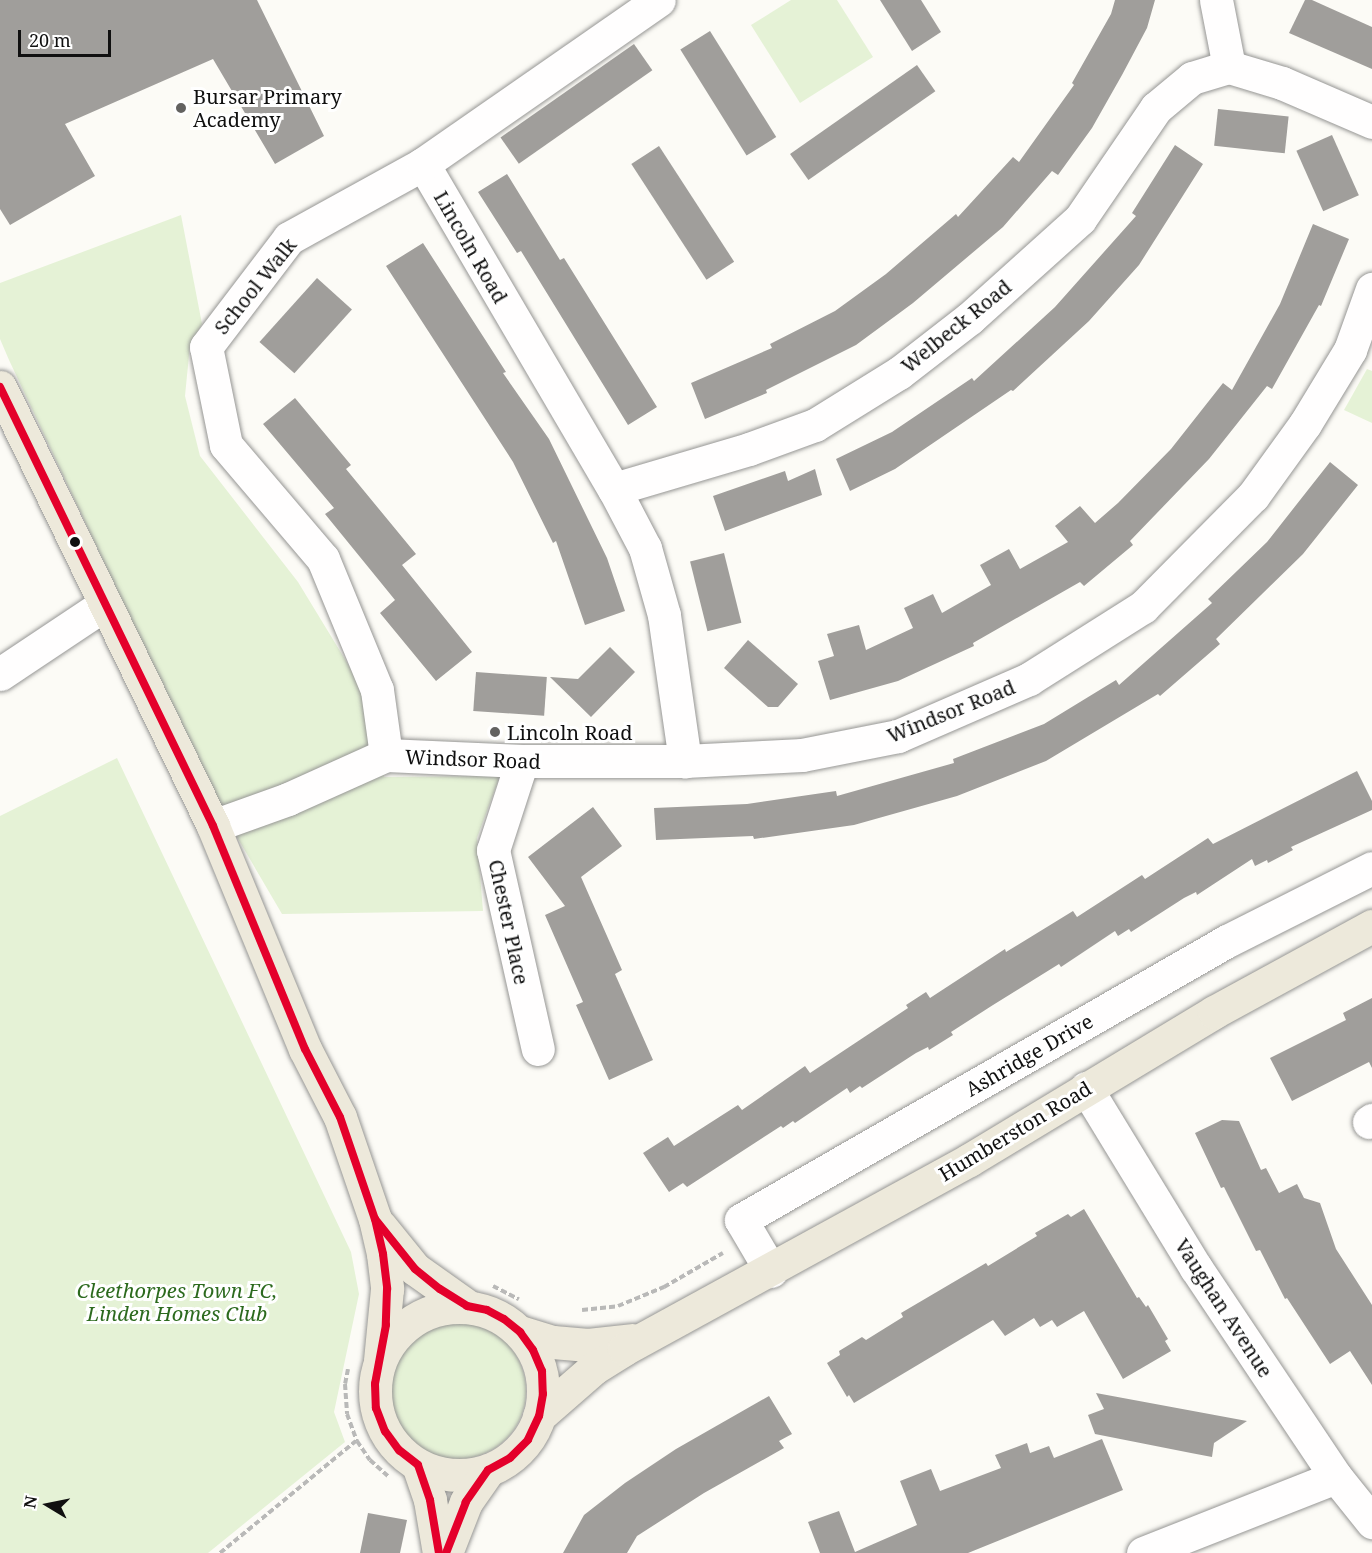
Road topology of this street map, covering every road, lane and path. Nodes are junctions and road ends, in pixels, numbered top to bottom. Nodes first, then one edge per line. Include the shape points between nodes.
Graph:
1 (659, 0) edge
2 (1216, 0) edge
3 (1229, 67) junction
4 (1372, 122) edge
5 (423, 164) junction
6 (1372, 290) edge
7 (1361, 356) edge
8 (0, 387) edge
9 (615, 489) junction
10 (105, 604) junction
11 (0, 674) edge
12 (386, 755) junction
13 (522, 761) junction
14 (685, 761) junction
15 (213, 826) junction
16 (1372, 868) edge
17 (1372, 926) edge
18 (538, 1049) dead end
19 (1086, 1088) junction
20 (375, 1219) junction
21 (771, 1271) junction
22 (467, 1306) junction
23 (520, 1332) junction
24 (657, 1334) junction
25 (380, 1360) junction
26 (539, 1416) junction
27 (357, 1441) dead end
28 (418, 1465) junction
29 (488, 1470) junction
30 (1335, 1477) junction
31 (1372, 1522) edge
32 (220, 1553) edge
33 (439, 1553) edge
34 (446, 1553) edge
35 (1143, 1553) edge

1 - 5 street, School Walk
2 - 3 street
3 - 4 street via 1282,83
3 - 9 street, Welbeck Road via 1192,78 1156,108 1080,219 970,318 899,373 815,424 749,449
5 - 9 street, Lincoln Road
5 - 12 street, School Walk via 289,238 206,347 226,445 323,560 377,690
6 - 7 street, Windsor Road
7 - 14 street, Windsor Road via 1253,496 1143,607 1029,679 898,736 802,756
8 - 10 main road
9 - 14 street, Lincoln Road via 645,548 664,615
10 - 11 street
10 - 15 main road
12 - 13 street, Windsor Road
12 - 15 street, Windsor Road via 288,799
13 - 14 street, Windsor Road
13 - 18 street, Chester Place via 494,850
15 - 20 main road via 305,1049 340,1117
16 - 21 street, Ashridge Drive via 1227,941 741,1220
17 - 19 main road, Humberston Road via 1215,1011
19 - 21 main road, Humberston Road via 969,1160
19 - 30 street, Vaughan Avenue via 1196,1268
20 - 22 main road via 416,1269
20 - 25 main road via 387,1289
21 - 24 main road, Humberston Road
22 - 23 main road via 487,1310
22 - 25 main road via 440,1308 415,1319 394,1337
23 - 24 main road, Humberston Road via 553,1342 588,1345
23 - 26 main road via 542,1371
24 - 26 main road, Humberston Road via 594,1368
25 - 28 main road via 376,1408 399,1450
26 - 29 main road via 528,1440 510,1458
27 - 32 path
28 - 29 main road via 440,1473 464,1475
28 - 33 main road via 430,1500
29 - 34 main road via 466,1502
30 - 31 street, Vaughan Avenue
30 - 35 street

